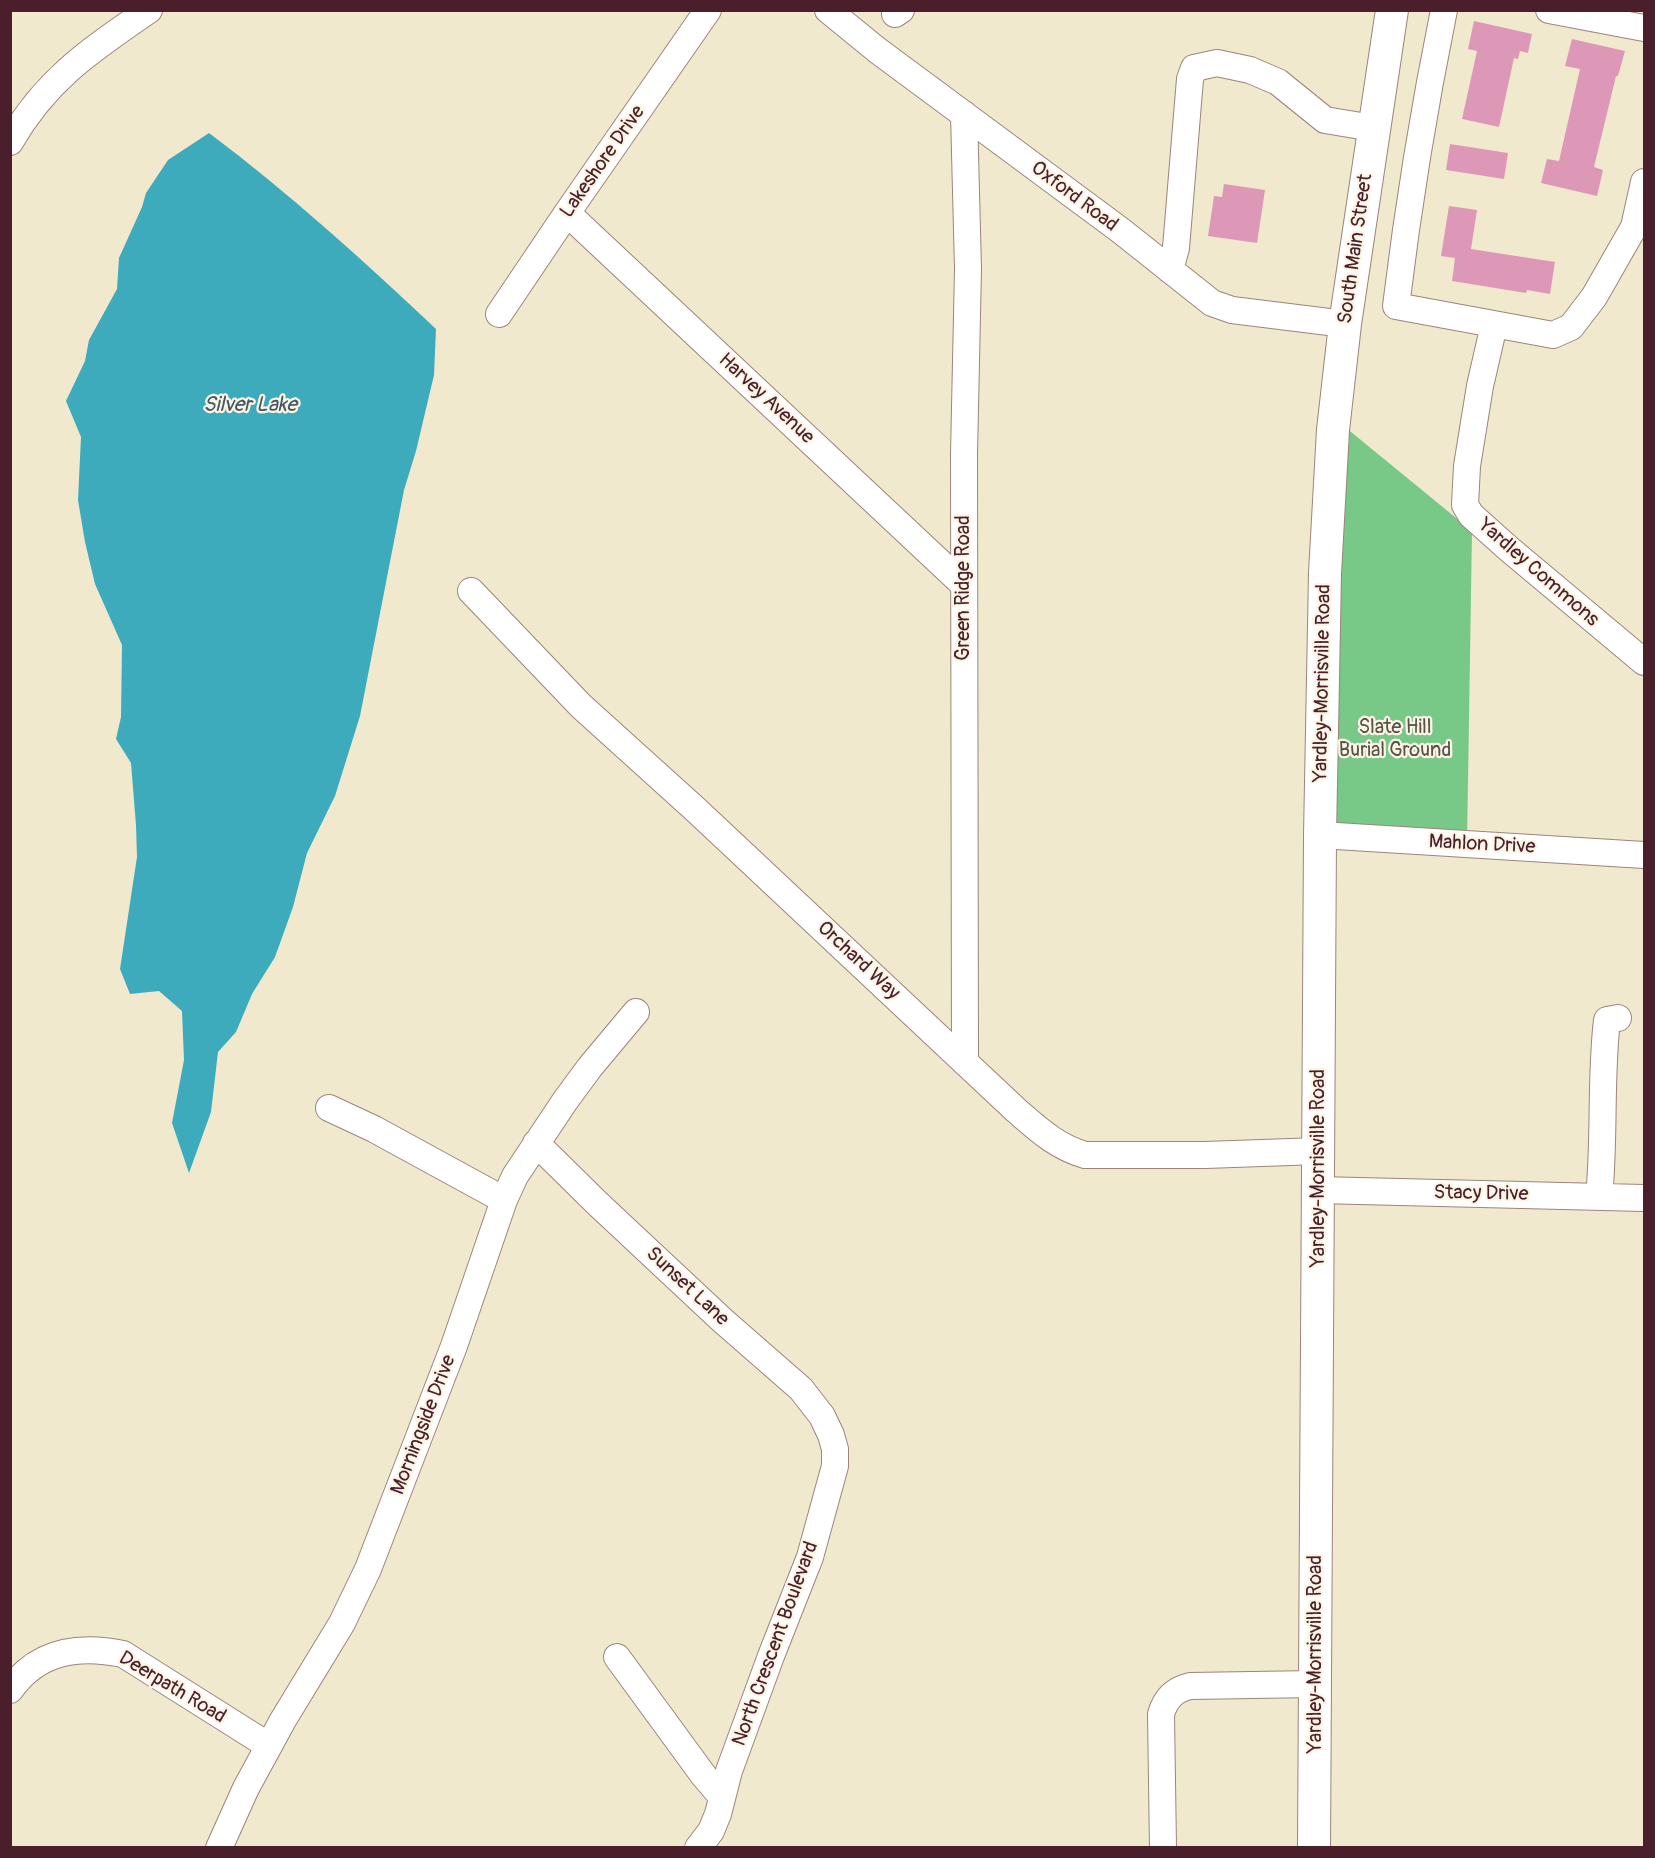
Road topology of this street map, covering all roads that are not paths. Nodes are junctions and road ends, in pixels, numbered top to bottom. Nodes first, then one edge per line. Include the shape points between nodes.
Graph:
1 (149, 10) edge
2 (708, 10) edge
3 (828, 10) edge
4 (1392, 10) edge
5 (1444, 10) edge
6 (1549, 10) edge
7 (1644, 28) edge
8 (963, 114) junction
9 (1373, 128) junction
10 (10, 142) edge
11 (1644, 182) edge
12 (567, 213) junction
13 (1170, 270) junction
14 (500, 314) dead end
15 (1345, 324) junction
16 (1494, 325) junction
17 (1330, 490) joint
18 (964, 585) junction
19 (471, 591) dead end
20 (1644, 662) edge
21 (1320, 835) junction
22 (1644, 855) edge
23 (636, 1012) dead end
24 (1618, 1018) dead end
25 (965, 1062) junction
26 (329, 1108) dead end
27 (536, 1143) junction
28 (1319, 1151) junction
29 (1318, 1190) junction
30 (1599, 1197) junction
31 (1644, 1198) edge
32 (504, 1200) junction
33 (831, 1435) joint
34 (617, 1657) dead end
35 (1315, 1684) junction
36 (10, 1690) edge
37 (269, 1746) junction
38 (723, 1797) junction
39 (707, 1845) edge
40 (219, 1848) edge
41 (1163, 1848) edge
42 (1314, 1848) edge

1 - 10 street via 58,78
2 - 12 street, Lakeshore Drive
3 - 8 street, Oxford Road
4 - 9 main road, South Main Street
5 - 16 street via 1426,99 1396,306
6 - 7 street
8 - 13 street, Oxford Road
8 - 18 street, Green Ridge Road via 968,269
9 - 13 street via 1325,120 1278,82 1250,70 1217,63 1194,68 1176,248
9 - 15 main road, South Main Street
11 - 16 street via 1634,227 1594,297 1571,327 1553,335
12 - 14 street, Lakeshore Drive
12 - 18 street, Harvey Avenue
13 - 15 street, Oxford Road via 1212,303 1232,310
15 - 17 main road, South Main Street
16 - 20 street, Yardley Commons via 1467,466 1465,505 1509,549
17 - 21 main road, Yardley-Morrisville Road
18 - 25 street, Green Ridge Road
19 - 25 street, Orchard Way via 581,706
21 - 22 street, Mahlon Drive
21 - 28 main road, Yardley-Morrisville Road
23 - 27 street, Morningside Drive via 590,1067
24 - 30 street via 1607,1020
25 - 28 street, Orchard Way via 1042,1134 1085,1155
26 - 32 street
27 - 32 street, Morningside Drive
27 - 33 street, Sunset Lane via 672,1274 801,1389
28 - 29 main road, Yardley-Morrisville Road
29 - 30 street, Stacy Drive
29 - 35 main road, Yardley-Morrisville Road
30 - 31 street, Stacy Drive
32 - 37 street, Morningside Drive via 454,1346 368,1569 342,1623
33 - 38 street, North Crescent Boulevard via 835,1466 810,1557 767,1666
34 - 38 street
35 - 41 street via 1190,1686 1170,1695 1161,1714
35 - 42 main road, Yardley-Morrisville Road
36 - 37 street, Deerpath Road via 39,1663 62,1653 99,1649 123,1654
37 - 40 street, Morningside Drive
38 - 39 street, North Crescent Boulevard

